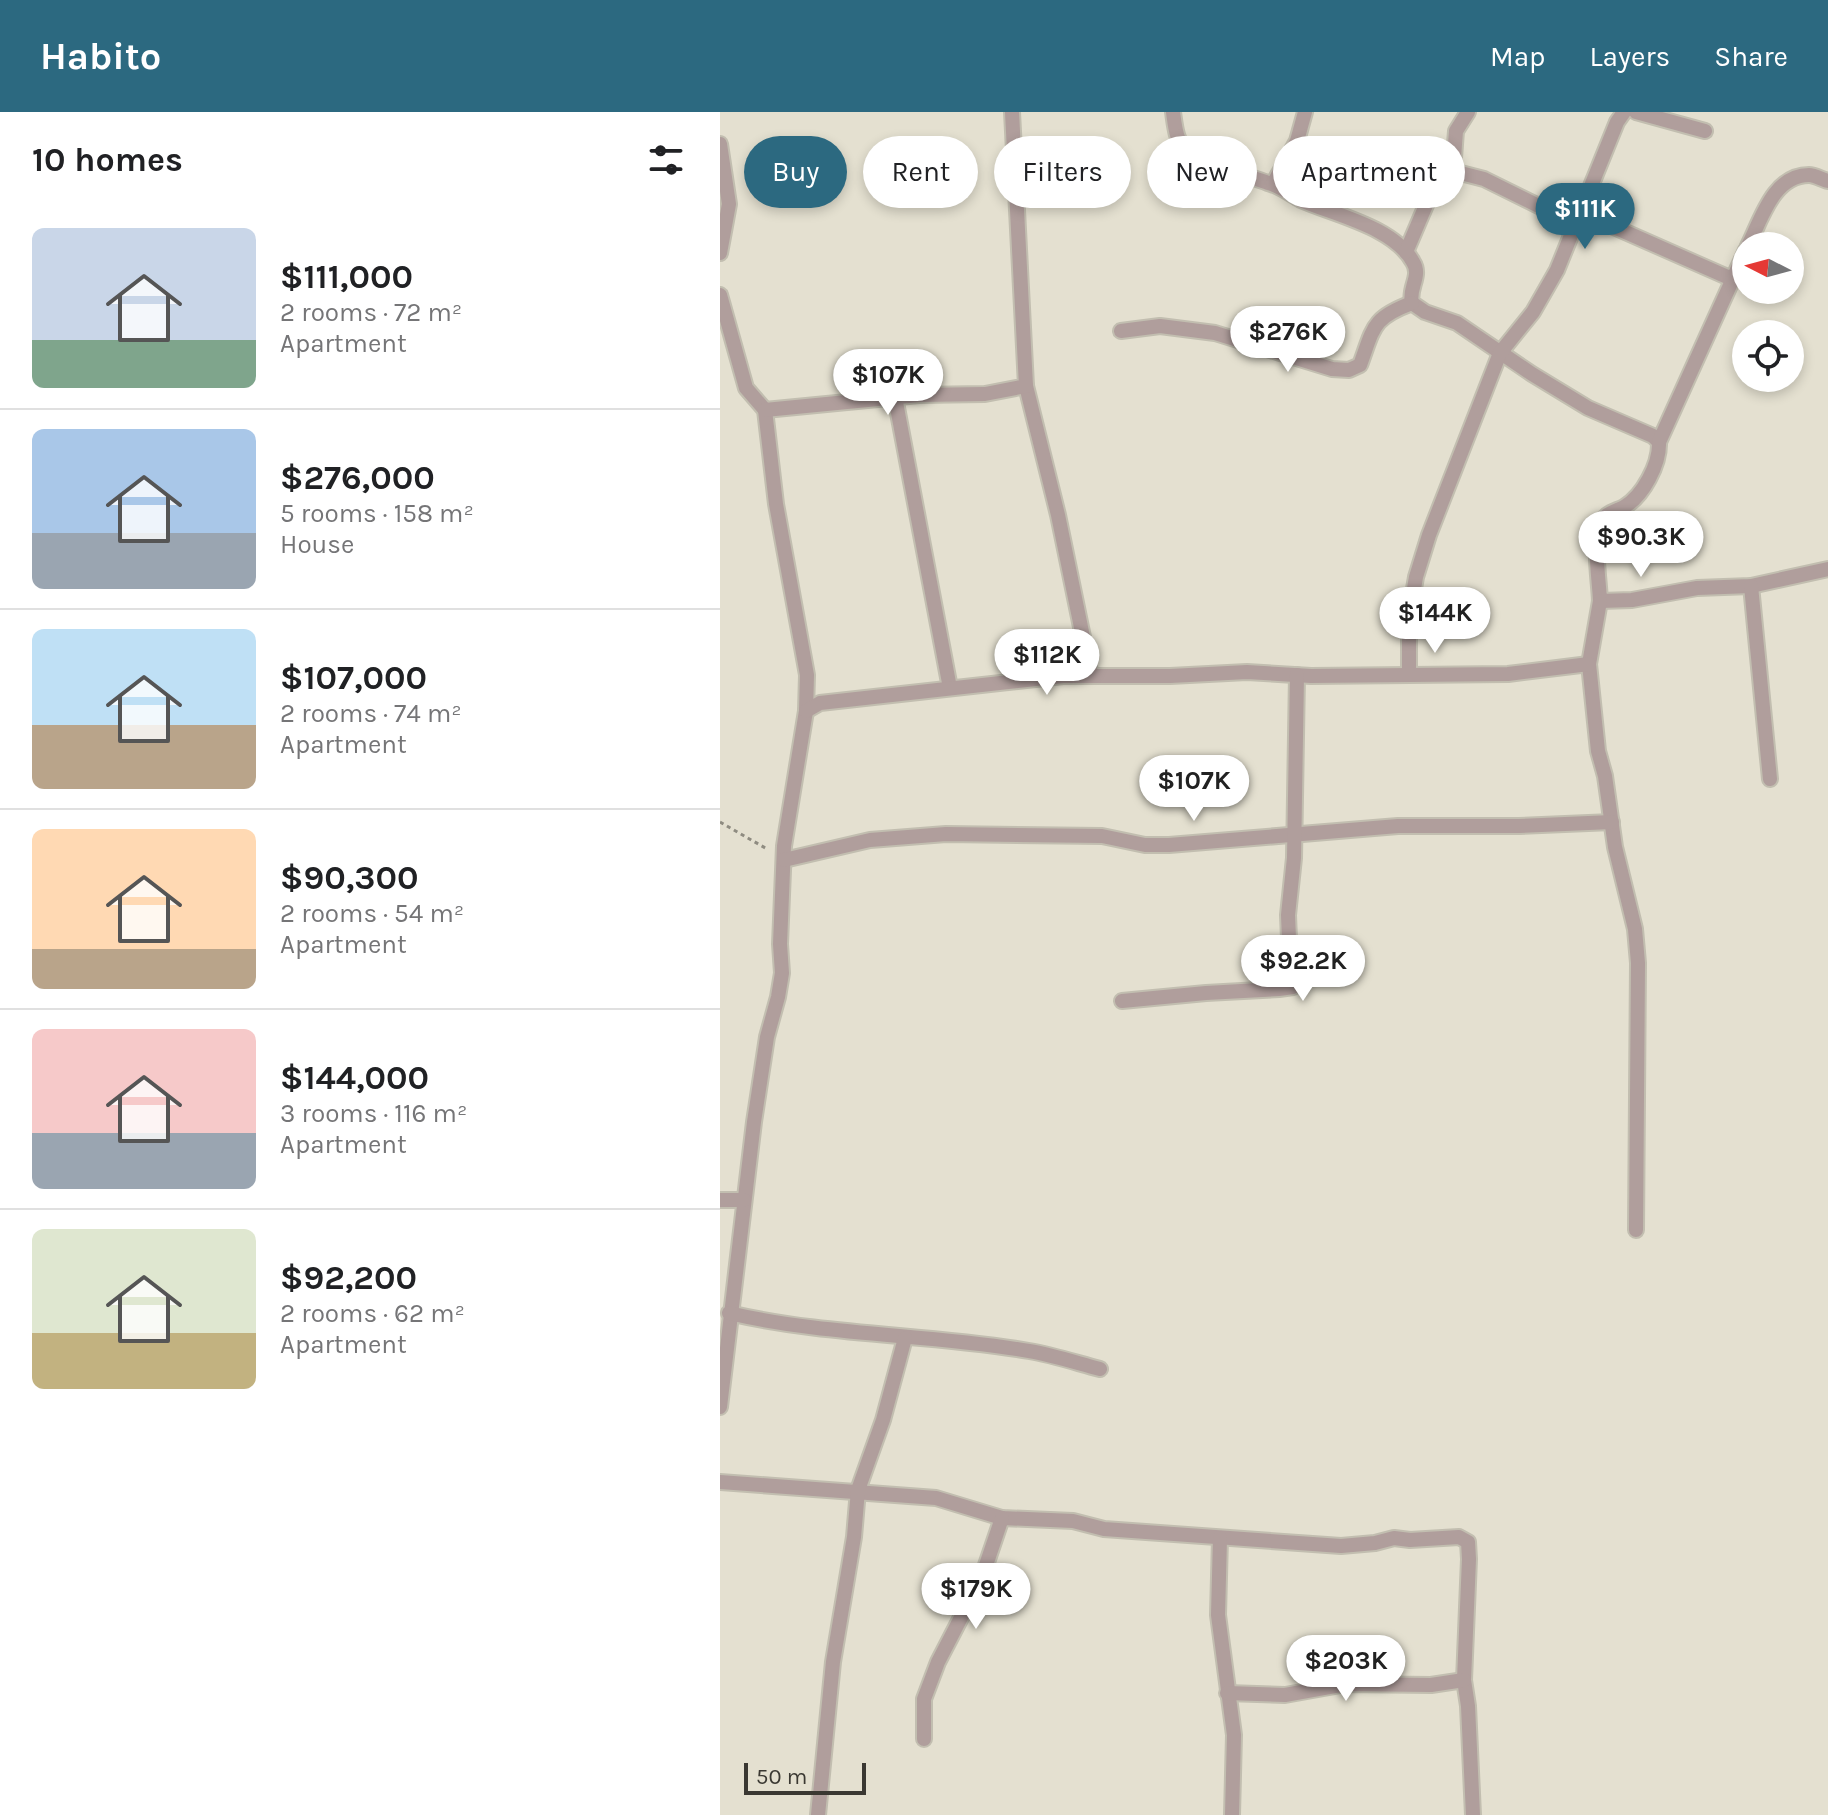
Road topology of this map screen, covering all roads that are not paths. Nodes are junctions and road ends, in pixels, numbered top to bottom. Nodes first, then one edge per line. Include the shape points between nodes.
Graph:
1 (1012, 112) edge
2 (1173, 112) edge
3 (1305, 112) edge
4 (1468, 112) edge
5 (1623, 112) edge
6 (1636, 112) edge
7 (1705, 131) dead end
8 (1298, 136) edge
9 (1456, 136) edge
10 (720, 144) edge
11 (1465, 174) edge
12 (1828, 181) edge
13 (1273, 184) edge
14 (1323, 208) edge
15 (1425, 208) edge
16 (1578, 218) junction
17 (1755, 232) edge
18 (1406, 252) junction
19 (720, 253) edge
20 (1732, 279) joint
21 (720, 295) edge
22 (1412, 303) junction
23 (1121, 331) dead end
24 (1500, 353) junction
25 (1026, 386) junction
26 (895, 397) junction
27 (765, 410) junction
28 (1659, 442) junction
29 (1828, 569) edge
30 (1751, 586) junction
31 (1600, 601) junction
32 (1589, 664) junction
33 (1409, 674) junction
34 (1297, 675) junction
35 (1091, 676) junction
36 (950, 688) junction
37 (806, 711) junction
38 (1770, 779) dead end
39 (1612, 822) junction
40 (1295, 833) junction
41 (784, 860) junction
42 (1122, 1001) dead end
43 (720, 1200) edge
44 (744, 1200) junction
45 (1636, 1230) dead end
46 (729, 1313) junction
47 (905, 1338) junction
48 (1100, 1369) dead end
49 (720, 1407) edge
50 (720, 1482) edge
51 (858, 1490) junction
52 (1002, 1518) junction
53 (1220, 1538) junction
54 (1464, 1680) junction
55 (1227, 1693) junction
56 (924, 1739) dead end
57 (818, 1815) edge
58 (1232, 1815) edge
59 (1473, 1815) edge

1 - 25 street
2 - 13 street via 1176,134 1188,153
3 - 8 street
4 - 9 street
5 - 16 street
6 - 7 street
10 - 19 street via 729,204
11 - 16 street
12 - 17 street via 1809,175 1776,190
14 - 18 street via 1396,242
15 - 18 street
16 - 20 street
16 - 24 street via 1533,312
18 - 22 street via 1417,273
20 - 28 street
21 - 27 street via 746,388
22 - 23 street via 1388,312 1374,328 1360,365 1349,370 1215,333 1160,326
22 - 24 street via 1457,323
24 - 28 street via 1588,408
24 - 33 street via 1416,577 1409,618
25 - 26 street via 985,394
25 - 35 street
26 - 27 street
26 - 36 street
27 - 37 street via 807,675
28 - 31 street via 1640,493 1601,523
29 - 30 street
30 - 31 street
30 - 38 street
31 - 32 street
32 - 33 street via 1508,674
32 - 39 street
33 - 34 street
34 - 35 street
34 - 40 street
35 - 36 street
36 - 37 street via 820,703
37 - 41 street
39 - 40 street
39 - 45 street via 1638,963
40 - 41 street via 1157,845 1102,836 946,834 870,840
40 - 42 street via 1289,939 1302,979 1279,989
41 - 44 street via 782,973 767,1037
43 - 44 street
44 - 46 street
46 - 47 street
46 - 49 street
47 - 48 street via 1031,1351
47 - 51 street
50 - 51 street
51 - 52 street via 936,1498
51 - 57 street
52 - 53 street via 1059,1519 1104,1529
52 - 56 street via 982,1577 924,1699
53 - 54 street via 1341,1546 1394,1538 1459,1537 1468,1542
53 - 55 street via 1218,1615
54 - 55 street via 1346,1684 1285,1695
54 - 59 street
55 - 58 street via 1234,1735

